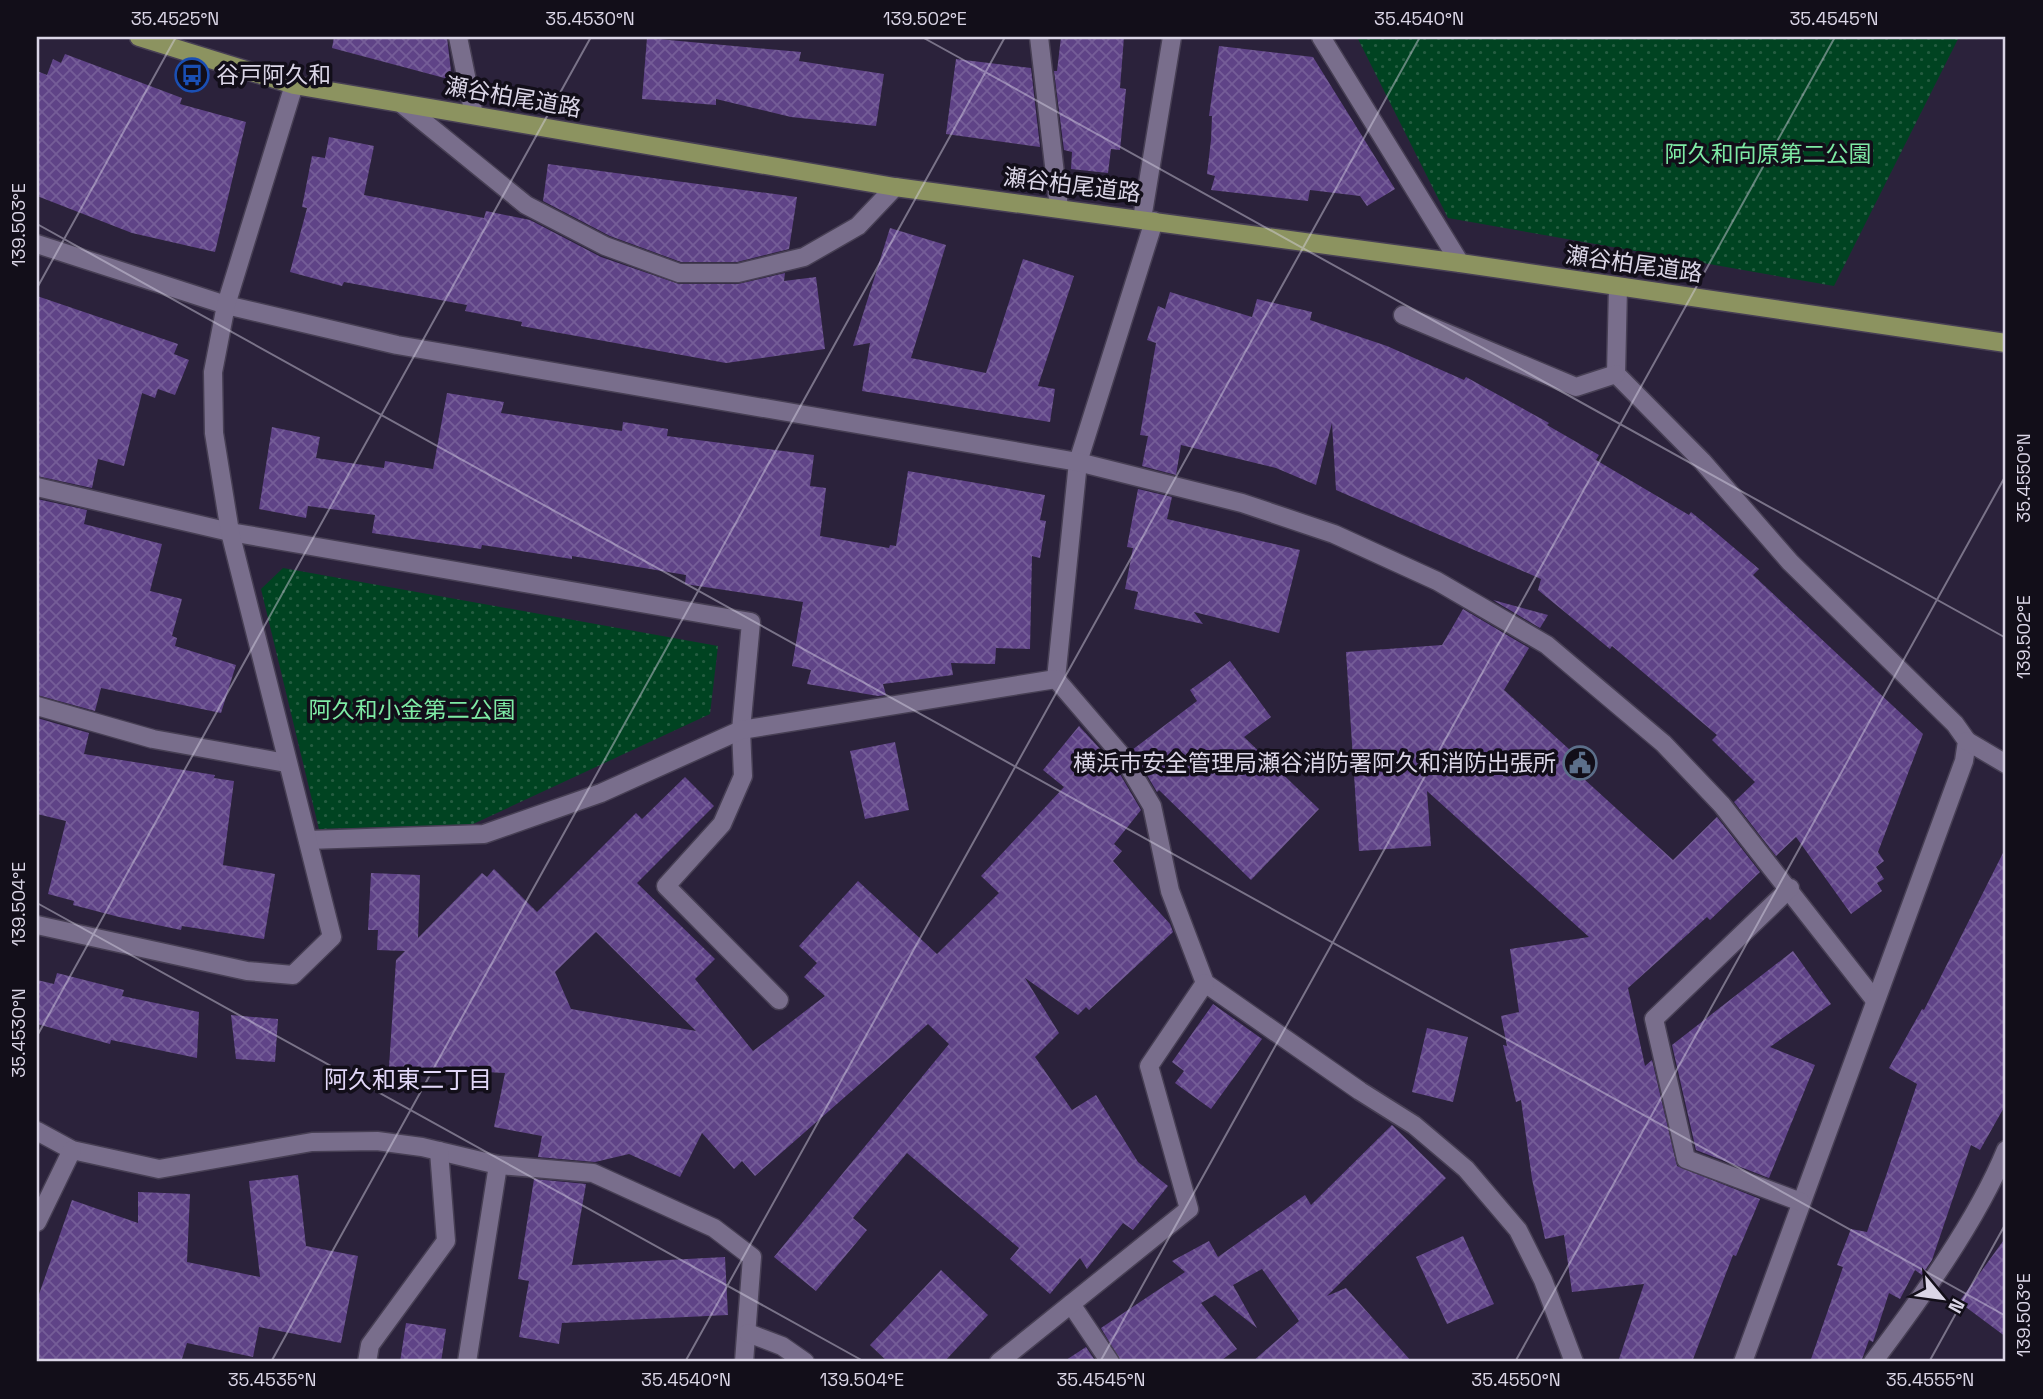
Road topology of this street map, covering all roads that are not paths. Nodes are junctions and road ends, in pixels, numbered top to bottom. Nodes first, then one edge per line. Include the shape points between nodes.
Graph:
1 (139, 37) edge
2 (458, 37) edge
3 (1039, 37) edge
4 (1172, 37) edge
5 (1321, 37) edge
6 (294, 85) junction
7 (402, 104) junction
8 (474, 116) junction
9 (895, 187) junction
10 (1059, 208) junction
11 (1148, 220) junction
12 (37, 244) edge
13 (1460, 263) junction
14 (1618, 287) junction
15 (226, 305) junction
16 (1403, 315) dead end
17 (2006, 343) edge
18 (1616, 374) junction
19 (1078, 462) junction
20 (37, 487) edge
21 (230, 532) junction
22 (1056, 679) junction
23 (37, 706) edge
24 (741, 730) junction
25 (1967, 741) junction
26 (286, 763) junction
27 (2006, 764) edge
28 (308, 840) junction
29 (1790, 888) junction
30 (37, 925) edge
31 (1205, 983) junction
32 (1874, 999) junction
33 (779, 1000) dead end
34 (37, 1131) edge
35 (72, 1150) junction
36 (2006, 1150) edge
37 (439, 1151) junction
38 (498, 1165) junction
39 (1801, 1202) junction
40 (37, 1222) edge
41 (1071, 1304) junction
42 (748, 1333) junction
43 (367, 1362) edge
44 (467, 1362) edge
45 (744, 1362) edge
46 (805, 1362) edge
47 (999, 1362) edge
48 (1110, 1362) edge
49 (1574, 1362) edge
50 (1743, 1362) edge
51 (1872, 1362) edge

1 - 6 main road, 瀬谷柏尾道路
2 - 8 street
3 - 10 street
4 - 11 street
5 - 13 street
6 - 7 main road, 瀬谷柏尾道路
6 - 15 street
7 - 8 main road, 瀬谷柏尾道路
7 - 9 street via 526,205 605,246 679,273 738,273 804,257 858,226
8 - 9 main road, 瀬谷柏尾道路
9 - 10 main road, 瀬谷柏尾道路
10 - 11 main road, 瀬谷柏尾道路
11 - 13 main road, 瀬谷柏尾道路
11 - 19 street
12 - 15 street
13 - 14 main road, 瀬谷柏尾道路
14 - 17 main road, 瀬谷柏尾道路
14 - 18 street
15 - 19 street via 397,345
15 - 21 street via 214,372 214,433
16 - 18 street via 1576,387
18 - 25 street via 1702,461 1790,562
19 - 22 street
19 - 29 street via 1242,503 1334,534 1437,581 1547,645 1663,743 1722,805
20 - 21 street
21 - 24 street via 751,622
21 - 26 street
22 - 24 street
22 - 31 street via 1123,757 1152,806 1170,891
23 - 26 street via 153,739
24 - 28 street via 601,793 484,834
24 - 33 street via 743,776 722,824 666,886
25 - 27 street
25 - 32 street via 1964,761
26 - 28 street
28 - 30 street via 332,937 293,975 247,971
29 - 32 street
29 - 39 street via 1654,1019 1686,1158
31 - 41 street via 1149,1066 1189,1209
31 - 49 street via 1414,1125 1466,1169 1518,1230
32 - 39 street
34 - 35 street
35 - 37 street via 159,1169 312,1142 377,1141
35 - 40 street
36 - 51 street via 1944,1260
37 - 38 street
37 - 43 street via 446,1241 370,1345
38 - 42 street via 593,1173 714,1228 752,1257
38 - 44 street
39 - 50 street
41 - 47 street
41 - 48 street
42 - 45 street
42 - 46 street via 782,1346

